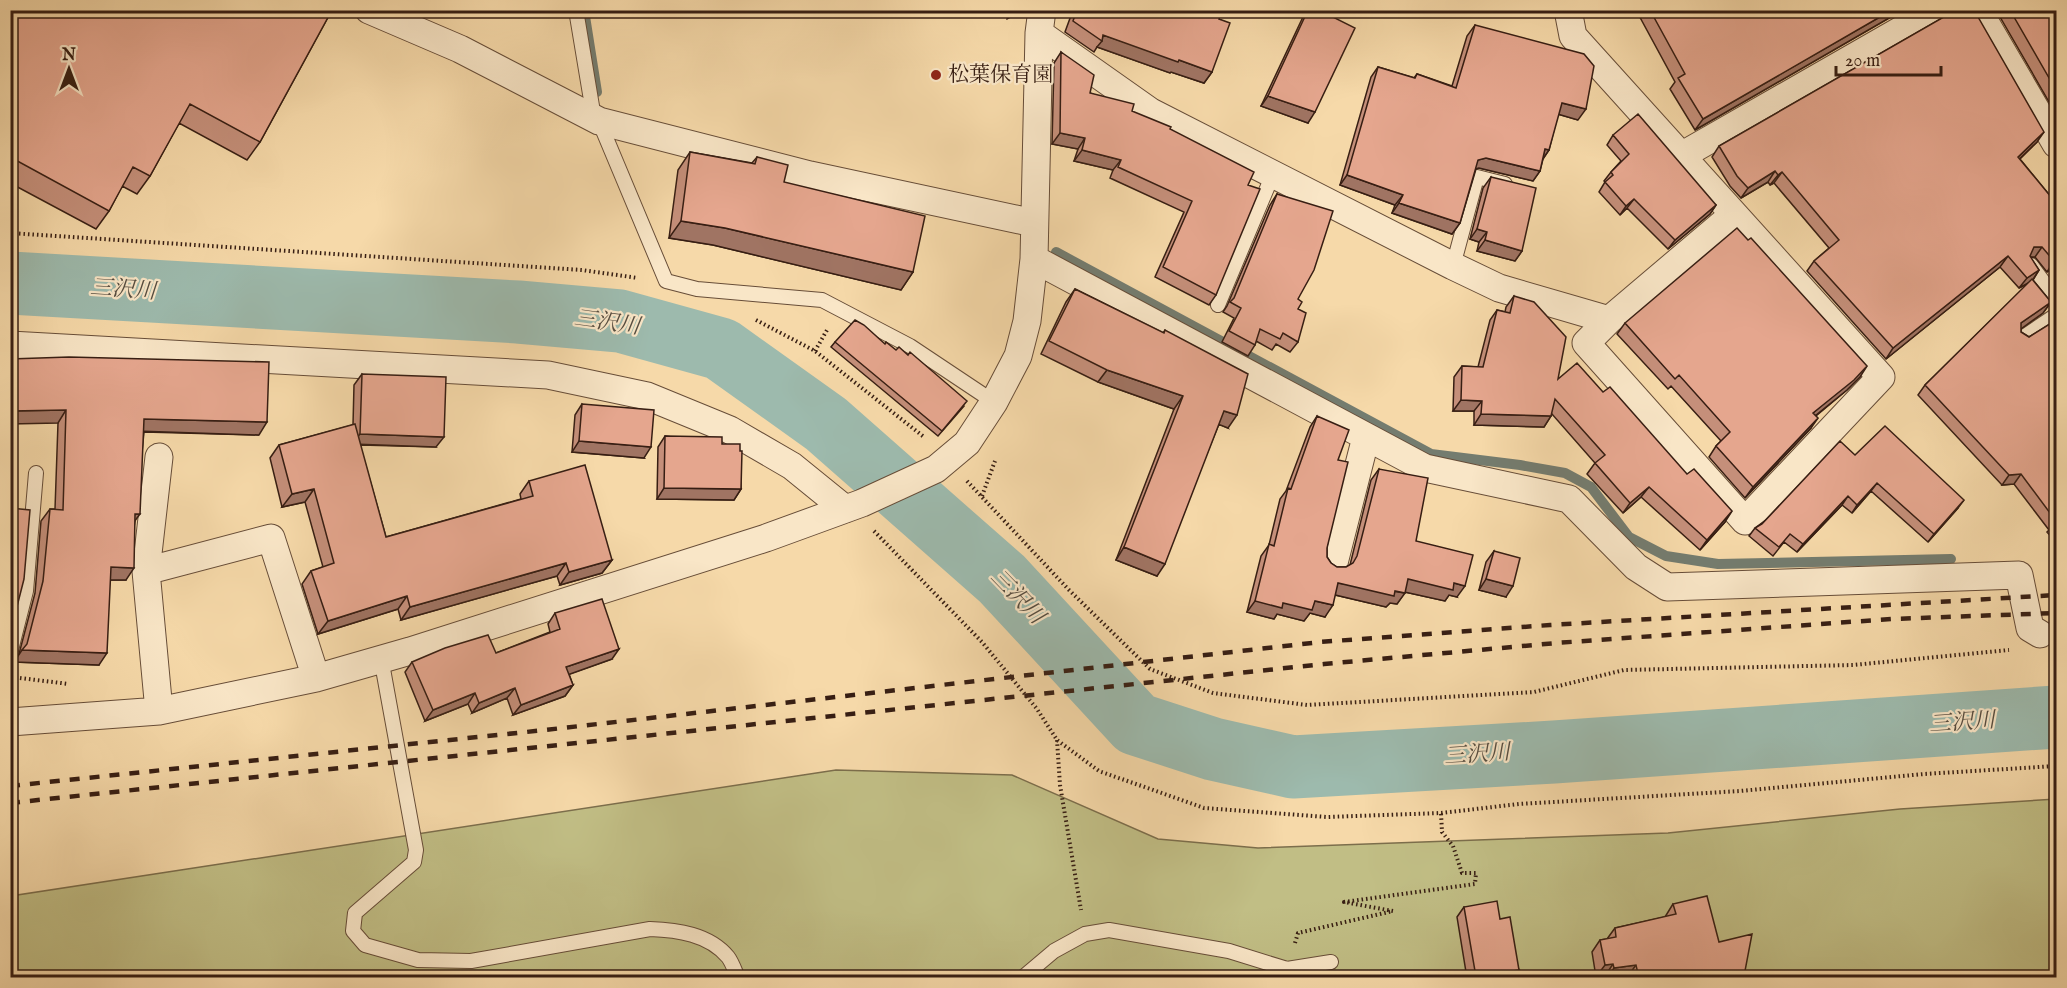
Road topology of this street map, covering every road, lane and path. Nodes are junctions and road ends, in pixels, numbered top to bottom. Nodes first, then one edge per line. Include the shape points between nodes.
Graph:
1 (369, 10) edge
2 (576, 10) edge
3 (1568, 10) edge
4 (1936, 10) edge
5 (1978, 10) edge
6 (1040, 22) edge
7 (596, 120) junction
8 (2056, 144) edge
9 (1681, 156) junction
10 (1273, 174) junction
11 (1521, 188) edge
12 (1733, 215) junction
13 (1034, 223) junction
14 (10, 233) edge
15 (1034, 259) junction
16 (2031, 265) edge
17 (1454, 266) junction
18 (666, 281) junction
19 (2056, 299) edge
20 (1218, 305) edge
21 (2056, 315) edge
22 (753, 319) dead end
23 (1609, 320) junction
24 (2022, 338) edge
25 (10, 345) edge
26 (994, 402) junction
27 (1366, 437) junction
28 (159, 457) dead end
29 (941, 464) junction
30 (36, 473) dead end
31 (854, 506) junction
32 (1334, 563) edge
33 (146, 571) junction
34 (2048, 633) edge
35 (2018, 650) dead end
36 (10, 654) edge
37 (381, 658) junction
38 (315, 678) junction
39 (159, 711) junction
40 (10, 722) edge
41 (1057, 740) junction
42 (2056, 766) edge
43 (1441, 813) junction
44 (1085, 934) junction
45 (1331, 962) dead end
46 (1287, 969) junction
47 (738, 978) edge
48 (1022, 978) edge

1 - 7 street via 460,49
2 - 7 lane
3 - 9 street via 1573,36
4 - 9 street
5 - 8 street
6 - 10 street via 1152,112
6 - 13 street
7 - 13 street via 810,175
7 - 18 lane
9 - 12 street
10 - 17 street
10 - 20 lane
11 - 17 lane via 1477,177
12 - 23 street
12 - 23 street via 1881,376 1745,522 1586,344
13 - 15 street
14 - 18 path via 570,270
15 - 26 street via 1018,356
15 - 27 street
16 - 19 lane
17 - 23 street via 1499,288
18 - 26 lane via 697,289 822,300 910,346
21 - 24 lane
22 - 29 path via 815,351 924,437
25 - 31 street via 548,375 647,396 730,430
26 - 29 street via 967,443
27 - 32 street
27 - 34 street via 1425,468 1569,500 1636,567 1667,587 2019,575 2030,628
28 - 33 street
29 - 31 street
29 - 35 path via 1150,669 1213,693 1307,705 1534,692 1624,670 1853,665
30 - 36 lane via 26,591
31 - 37 street via 766,538
31 - 41 path via 982,642
33 - 38 street via 271,538
33 - 39 street
37 - 38 street
37 - 47 lane via 416,850 414,862 355,914 353,931 365,945 418,960 471,961 650,929 674,930 707,940 728,957
38 - 39 street
39 - 40 street
41 - 43 path via 1099,771 1204,808 1327,817
41 - 44 path via 1060,785
42 - 43 path via 1519,804
43 - 46 path via 1442,832 1453,846 1462,873 1476,873 1475,884 1344,902 1393,910 1298,933
44 - 46 lane via 1109,930 1229,951
44 - 48 lane via 1054,951
45 - 46 lane

